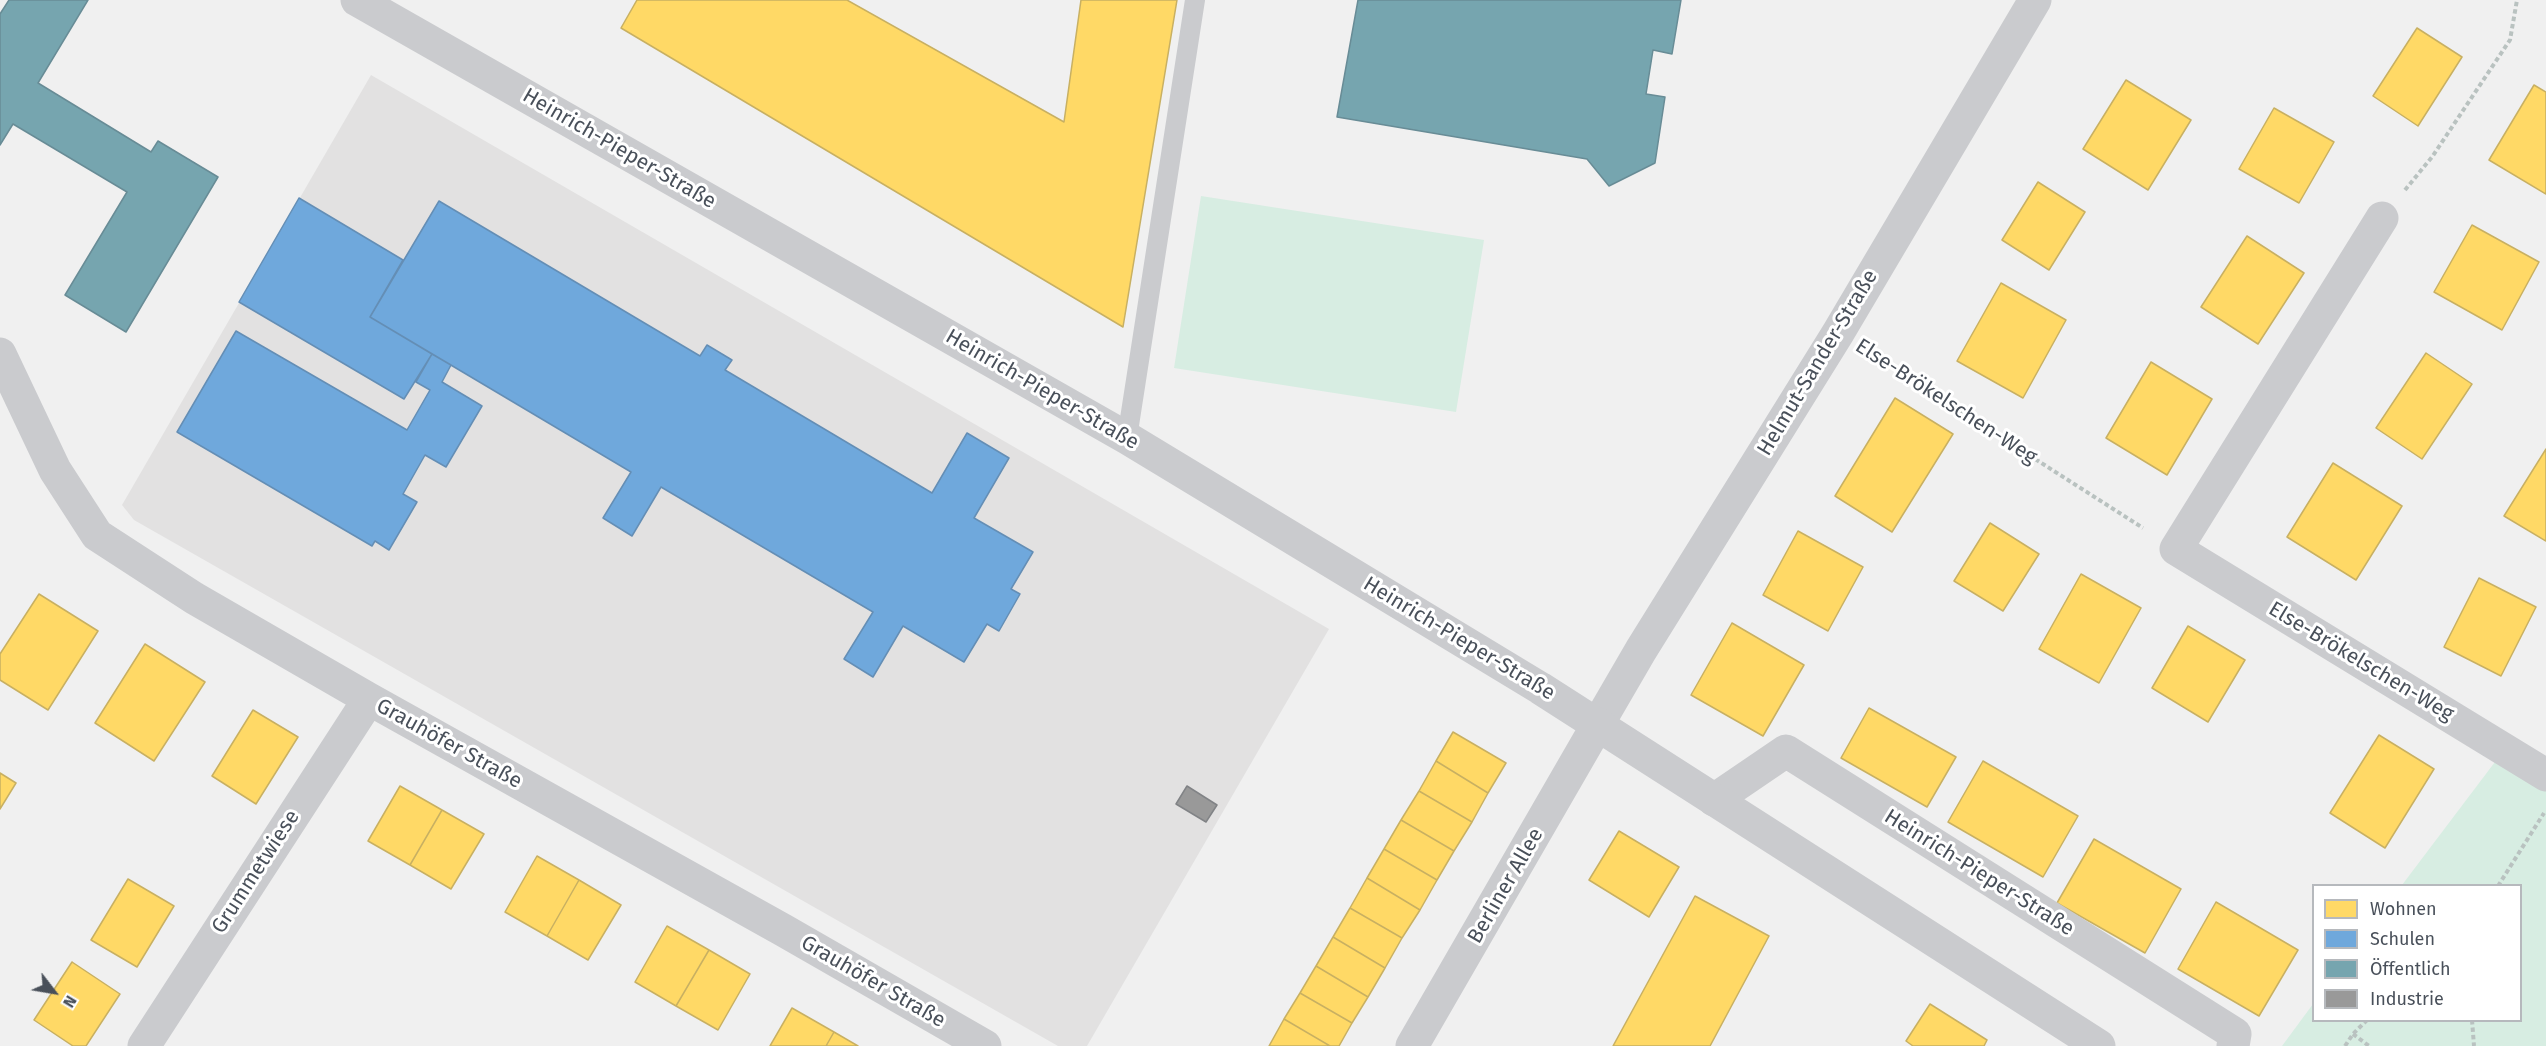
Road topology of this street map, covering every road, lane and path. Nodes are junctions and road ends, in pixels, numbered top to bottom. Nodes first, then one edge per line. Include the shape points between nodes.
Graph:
1 (357, 0) edge
2 (1195, 0) edge
3 (2035, 0) edge
4 (2517, 0) edge
5 (2382, 219) joint
6 (1838, 333) junction
7 (0, 354) edge
8 (1127, 438) junction
9 (2176, 549) junction
10 (369, 699) junction
11 (1598, 724) junction
12 (2546, 775) edge
13 (1714, 800) junction
14 (2546, 809) edge
15 (2499, 884) edge
16 (2365, 1022) edge
17 (2472, 1022) edge
18 (2353, 1034) junction
19 (144, 1046) edge
20 (984, 1046) edge
21 (1412, 1046) edge
22 (2099, 1046) edge
23 (2234, 1046) edge
24 (2345, 1046) edge
25 (2369, 1046) edge
26 (2474, 1046) edge

1 - 8 street, Heinrich-Pieper-Straße
2 - 8 lane
3 - 6 street, Helmut-Sander-Straße
4 - 5 path via 2510,40 2432,157
5 - 9 street
6 - 9 path, Else-Brökelschen-Weg
6 - 11 street, Helmut-Sander-Straße
7 - 10 street, Grauhöfer Straße via 55,470 98,535 194,598
8 - 11 street, Heinrich-Pieper-Straße
9 - 12 street, Else-Brökelschen-Weg
10 - 19 street, Grummetwiese
10 - 20 street, Grauhöfer Straße
11 - 13 street, Heinrich-Pieper-Straße
11 - 21 street, Berliner Allee
13 - 22 street, Heinrich-Pieper-Straße
13 - 23 street, Heinrich-Pieper-Straße via 1786,751 2235,1034
14 - 15 path
16 - 18 path
17 - 26 path
18 - 24 path
18 - 25 path

